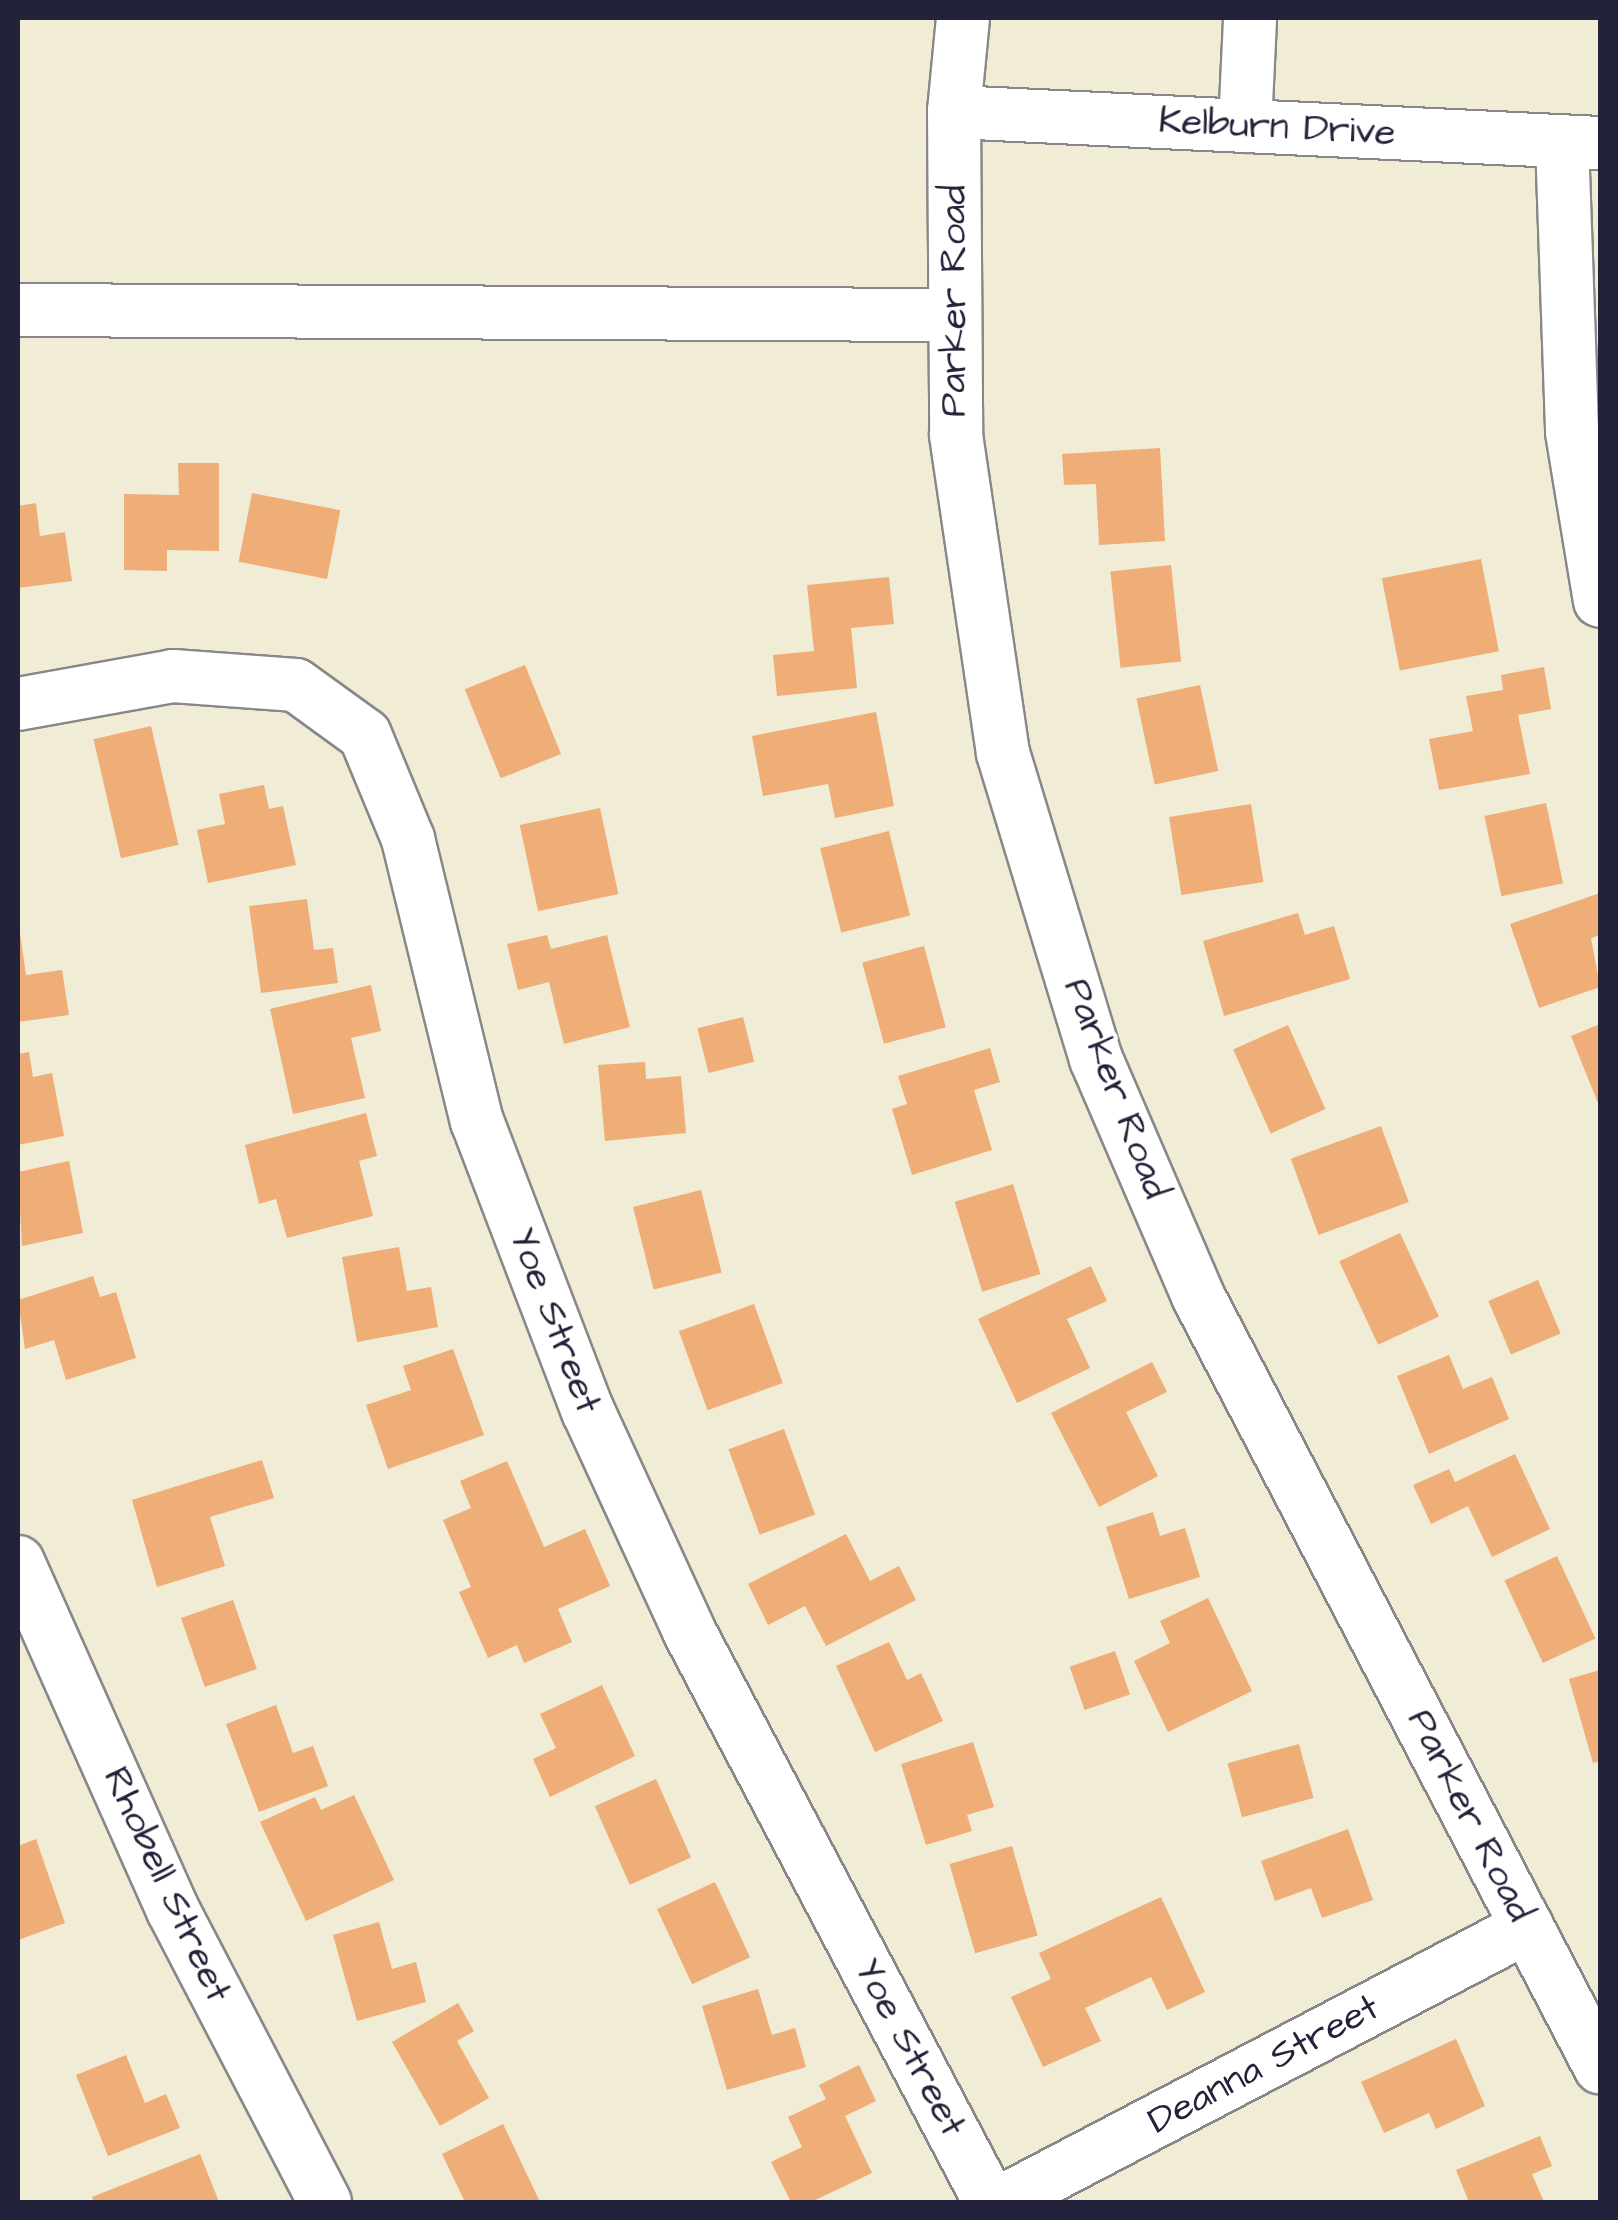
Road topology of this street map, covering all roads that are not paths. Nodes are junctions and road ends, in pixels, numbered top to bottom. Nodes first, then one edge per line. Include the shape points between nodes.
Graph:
1 (963, 18) edge
2 (1250, 18) edge
3 (954, 112) junction
4 (1245, 126) junction
5 (1581, 142) edge
6 (18, 310) edge
7 (955, 315) junction
8 (1600, 601) edge
9 (18, 704) edge
10 (18, 1562) edge
11 (1526, 1928) junction
12 (1600, 2067) edge
13 (325, 2202) edge
14 (990, 2202) edge
15 (1001, 2202) edge

1 - 3 street, Parker Road
2 - 4 street
3 - 4 street, Kelburn Drive
3 - 7 street, Parker Road
4 - 5 street, Kelburn Drive
5 - 8 street via 1572,432
6 - 7 street
7 - 11 street, Parker Road via 956,435 1003,753 1096,1059 1198,1296
9 - 14 street, Yoe Street via 173,676 296,684 365,734 408,839 477,1121 588,1411 689,1631
10 - 13 street, Rhobell Street via 174,1910
11 - 12 street, Parker Road
11 - 15 street, Deanna Street

